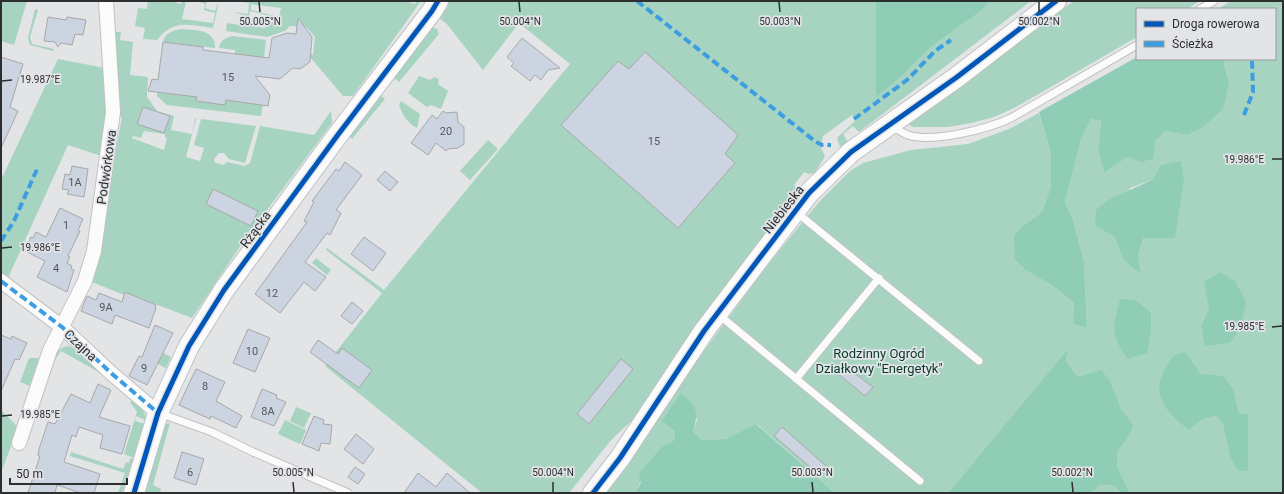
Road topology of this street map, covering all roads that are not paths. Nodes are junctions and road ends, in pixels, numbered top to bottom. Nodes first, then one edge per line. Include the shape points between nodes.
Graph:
1 (106, 1) edge
2 (438, 1) edge
3 (1056, 1) edge
4 (1214, 1) edge
5 (1202, 8) edge
6 (1136, 46) edge
7 (890, 125) junction
8 (795, 211) junction
9 (879, 278) junction
10 (1, 281) edge
11 (717, 314) junction
12 (62, 327) junction
13 (979, 361) dead end
14 (796, 378) junction
15 (158, 413) junction
16 (19, 443) dead end
17 (920, 481) dead end
18 (134, 493) edge
19 (348, 493) edge
20 (593, 493) edge

1 - 12 street, Podwórkowa via 112,124 94,251 85,280
2 - 15 street, Rżącka via 224,290 189,346
3 - 7 street, Niebieska
4 - 5 lane
6 - 7 lane via 994,126 973,132 919,137
7 - 8 street, Niebieska via 840,161
8 - 9 lane
8 - 11 street, Niebieska
9 - 13 lane
9 - 14 lane
10 - 12 street, Czajna
11 - 14 lane
11 - 20 street, Niebieska via 620,458
12 - 15 street, Czajna
12 - 16 street, Podwórkowa via 50,350
14 - 17 lane
15 - 18 street, Rżącka
15 - 19 lane via 212,432

